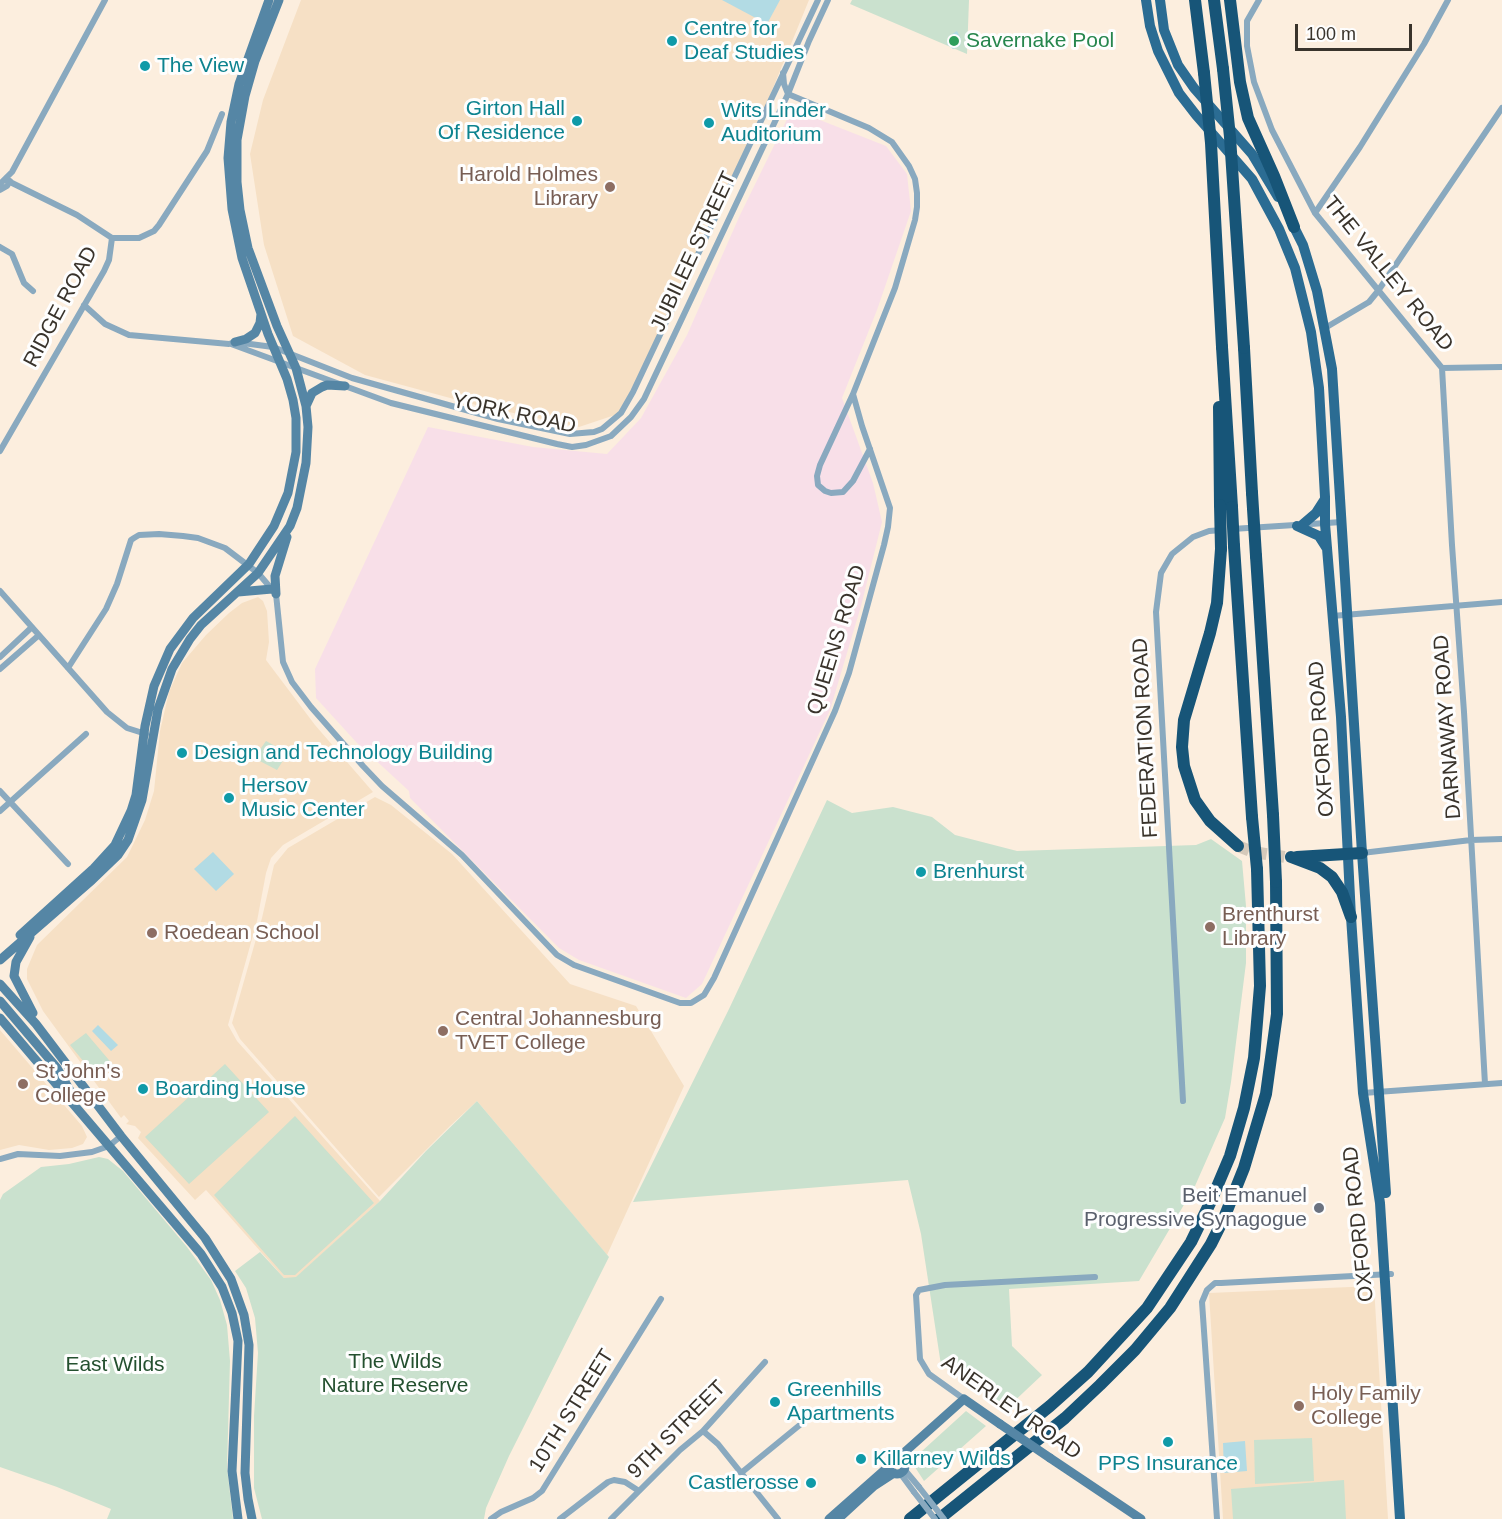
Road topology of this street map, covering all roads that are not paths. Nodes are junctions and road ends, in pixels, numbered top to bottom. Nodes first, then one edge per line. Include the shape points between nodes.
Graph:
1 (105, 0) edge
2 (269, 0) edge
3 (279, 0) edge
4 (818, 0) edge
5 (828, 0) edge
6 (1146, 0) edge
7 (1160, 0) edge
8 (1195, 0) edge
9 (1214, 0) edge
10 (1230, 0) edge
11 (1259, 0) edge
12 (1448, 0) edge
13 (783, 73) junction
14 (788, 94) junction
15 (1502, 108) edge
16 (767, 110) junction
17 (222, 114) dead end
18 (744, 159) junction
19 (755, 162) junction
20 (5, 183) edge
21 (0, 196) edge
22 (1315, 213) junction
23 (1293, 226) junction
24 (112, 238) junction
25 (0, 246) edge
26 (33, 291) dead end
27 (1378, 291) junction
28 (84, 305) junction
29 (261, 314) junction
30 (1325, 328) junction
31 (232, 343) junction
32 (273, 347) junction
33 (288, 351) junction
34 (281, 363) junction
35 (1502, 367) edge
36 (296, 368) junction
37 (1442, 368) junction
38 (345, 386) junction
39 (387, 388) junction
40 (853, 394) junction
41 (383, 400) junction
42 (306, 406) junction
43 (621, 413) joint
44 (631, 417) joint
45 (870, 449) junction
46 (0, 451) edge
47 (1325, 497) junction
48 (1226, 506) junction
49 (1342, 522) junction
50 (1325, 524) junction
51 (290, 526) junction
52 (1300, 526) junction
53 (1326, 547) junction
54 (249, 564) junction
55 (258, 573) junction
56 (0, 591) edge
57 (274, 591) junction
58 (236, 593) junction
59 (1502, 602) edge
60 (1456, 607) junction
61 (1348, 615) junction
62 (1332, 616) junction
63 (32, 627) junction
64 (39, 635) junction
65 (0, 657) edge
66 (68, 668) junction
67 (0, 669) edge
68 (148, 734) junction
69 (86, 735) dead end
70 (0, 791) edge
71 (10, 802) junction
72 (0, 811) edge
73 (1502, 839) edge
74 (1471, 840) junction
75 (1238, 846) tunnel mouth
76 (1355, 854) junction
77 (68, 864) dead end
78 (1351, 917) junction
79 (34, 930) junction
80 (0, 952) edge
81 (0, 960) edge
82 (0, 984) edge
83 (0, 1001) edge
84 (0, 1018) edge
85 (47, 1039) junction
86 (1502, 1083) edge
87 (1485, 1084) junction
88 (1378, 1091) junction
89 (1363, 1093) junction
90 (1183, 1101) dead end
91 (86, 1120) junction
92 (121, 1136) junction
93 (109, 1146) junction
94 (0, 1159) edge
95 (1388, 1274) junction
96 (1095, 1277) dead end
97 (661, 1299) dead end
98 (765, 1362) dead end
99 (964, 1400) junction
100 (812, 1415) dead end
101 (703, 1431) junction
102 (898, 1467) junction
103 (741, 1473) junction
104 (917, 1490) junction
105 (639, 1491) junction
106 (854, 1500) junction
107 (238, 1519) edge
108 (252, 1519) edge
109 (491, 1519) edge
110 (560, 1519) edge
111 (611, 1519) edge
112 (778, 1519) edge
113 (829, 1519) edge
114 (837, 1519) edge
115 (910, 1519) edge
116 (937, 1519) edge
117 (944, 1519) edge
118 (1141, 1519) edge
119 (1217, 1519) edge
120 (1400, 1519) edge
121 (1406, 1519) edge

1 - 20 street
2 - 29 main road via 239,84 228,158 236,233
3 - 33 main road via 248,81 236,156 240,210 248,248
4 - 13 street, JUBILEE STREET
5 - 14 street, JUBILEE STREET
6 - 47 main road, OXFORD ROAD via 1150,26 1179,93 1252,179 1295,268 1311,332 1319,388
7 - 23 main road, OXFORD ROAD via 1164,30 1178,65 1252,154
8 - 48 highway, bridge via 1211,142
9 - 116 highway, bridge via 1230,137 1273,815 1277,1014 1266,1094 1224,1218 1170,1308 1135,1350 1065,1418
10 - 23 highway via 1248,118
11 - 22 street, THE VALLEY ROAD via 1246,31 1254,82 1264,114
12 - 22 street via 1360,147
13 - 14 street
13 - 16 street, JUBILEE STREET
14 - 16 street
14 - 19 street, JUBILEE STREET
14 - 40 street via 881,134 902,154 915,179 917,207 911,237
15 - 27 street
16 - 18 street, JUBILEE STREET
17 - 24 street, RIDGE ROAD via 207,151 154,231 140,238
18 - 19 street
18 - 43 street, JUBILEE STREET
19 - 44 street, JUBILEE STREET via 644,399
20 - 21 street
20 - 24 street via 77,215
22 - 27 street, THE VALLEY ROAD
23 - 30 main road, OXFORD ROAD via 1308,259
24 - 28 street, RIDGE ROAD via 110,260
25 - 26 street via 12,254 24,283
27 - 30 street via 1369,302
27 - 37 street, THE VALLEY ROAD
28 - 31 street, YORK ROAD via 105,324 129,335
28 - 46 street, RIDGE ROAD
29 - 31 main road via 255,333
29 - 32 main road
30 - 49 main road, OXFORD ROAD via 1332,369
31 - 32 street, YORK ROAD
31 - 34 street, YORK ROAD
32 - 33 street, YORK ROAD
32 - 34 main road
33 - 36 main road
33 - 39 street, YORK ROAD
34 - 36 street, YORK ROAD
34 - 54 main road via 293,400 296,452 283,507
35 - 37 street
36 - 38 street, YORK ROAD
36 - 42 main road
37 - 60 street, DARNAWAY ROAD
38 - 41 street, YORK ROAD
38 - 42 main road via 322,387 312,393
39 - 41 street
39 - 43 street, YORK ROAD via 498,419 570,434 602,429
40 - 45 street, QUEENS ROAD
40 - 45 street via 820,465 818,485 831,493 843,492
41 - 44 street, YORK ROAD via 572,447 603,440
42 - 51 main road via 306,463
45 - 57 street, QUEENS ROAD via 890,517 843,691 714,978 708,990 691,1003 680,1004 562,959 462,855 363,766 292,682 283,662
47 - 50 main road, OXFORD ROAD
47 - 52 main road via 1316,513
48 - 75 highway, bridge via 1217,603 1186,711 1182,747 1195,800 1215,827
48 - 115 highway, bridge via 1234,546 1257,869 1260,986 1254,1058 1230,1156 1191,1242 1147,1308 1089,1372
49 - 50 street, FEDERATION ROAD
49 - 61 main road, OXFORD ROAD
50 - 52 street, FEDERATION ROAD
50 - 53 main road, OXFORD ROAD
51 - 55 main road
51 - 57 main road
52 - 53 main road via 1319,536
52 - 90 street, FEDERATION ROAD via 1202,533 1182,544 1161,573 1156,612
53 - 62 main road, OXFORD ROAD
54 - 55 street
54 - 66 street via 225,548 198,538 139,535 131,540 106,609
54 - 68 main road via 194,618 170,649 154,686
55 - 57 street
55 - 58 main road
56 - 63 street
57 - 58 main road
58 - 68 main road via 201,626 177,660
59 - 60 street
60 - 61 street
60 - 74 street, DARNAWAY ROAD
61 - 62 street
61 - 76 main road, OXFORD ROAD
62 - 76 main road, OXFORD ROAD
63 - 64 street
63 - 65 street
64 - 66 street
64 - 67 street
66 - 68 street via 115,719
68 - 79 main road via 142,800 128,840 92,880
68 - 80 main road via 136,795 115,845
69 - 71 street
70 - 71 street
71 - 72 street
71 - 77 street
73 - 74 street
74 - 76 street
74 - 87 street, DARNAWAY ROAD
76 - 78 main road, OXFORD ROAD
76 - 78 highway via 1288,857 1320,868 1332,877
76 - 88 main road, OXFORD ROAD
78 - 89 main road, OXFORD ROAD
79 - 81 main road
79 - 85 main road via 19,955 14,976
82 - 85 main road
83 - 91 main road via 57,1068
84 - 91 main road
85 - 92 main road
86 - 87 street
87 - 88 street
88 - 89 street
88 - 95 main road, OXFORD ROAD
89 - 95 main road, OXFORD ROAD
91 - 93 main road
92 - 93 street
92 - 108 main road via 217,1254 240,1303 249,1345 245,1473
93 - 94 street via 67,1156 18,1154
93 - 107 main road via 204,1259 222,1287 232,1313 238,1350 232,1472
95 - 119 street via 1215,1284 1207,1290 1202,1302
95 - 120 main road, OXFORD ROAD
95 - 121 main road, OXFORD ROAD
96 - 99 street, ANERLEY ROAD via 945,1285 918,1292 920,1359 929,1374
97 - 109 street, 10TH STREET via 542,1491
98 - 101 street, 9TH STREET
99 - 102 main road via 914,1445
99 - 118 main road, ANERLEY ROAD, bridge
100 - 103 street
101 - 103 street
101 - 105 street, 9TH STREET
102 - 104 street
102 - 106 main road
103 - 112 street
104 - 116 street, bridge
104 - 117 street, bridge
105 - 110 street via 625,1482 608,1482
105 - 111 street, 9TH STREET
106 - 113 main road
106 - 114 main road

